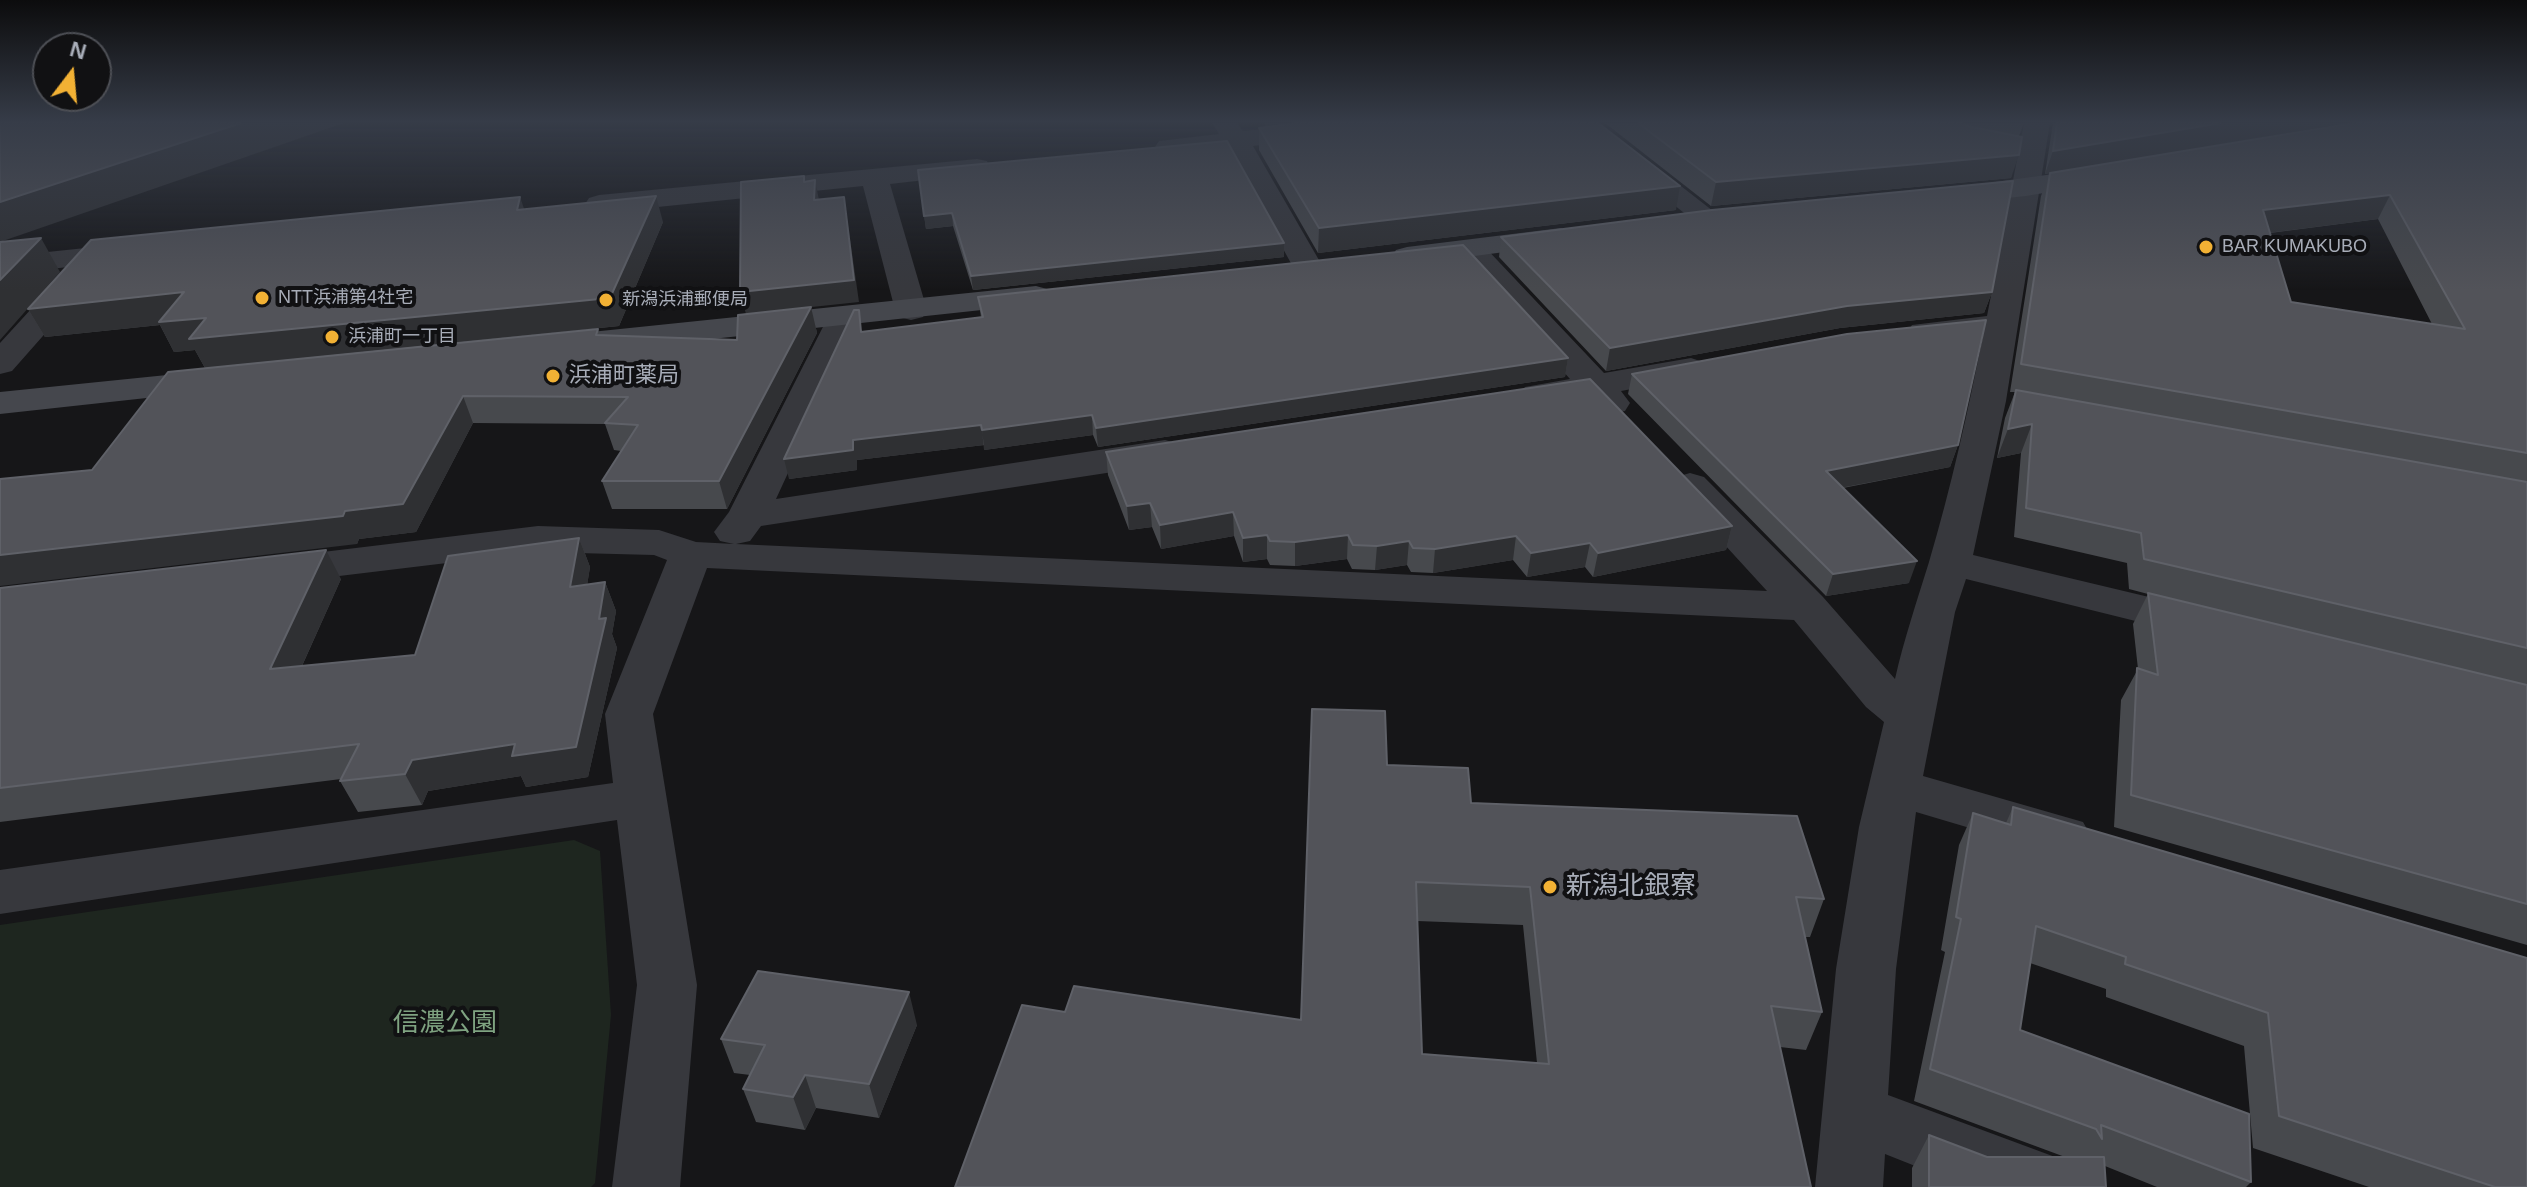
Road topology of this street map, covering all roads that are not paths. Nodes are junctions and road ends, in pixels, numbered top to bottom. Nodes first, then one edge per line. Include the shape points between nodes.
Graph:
1 (860, 178) edge
2 (874, 178) edge
3 (1263, 178) edge
4 (1656, 178) edge
5 (2024, 178) edge
6 (2083, 178) edge
7 (2026, 188) junction
8 (1915, 199) edge
9 (568, 207) edge
10 (1740, 215) edge
11 (1708, 218) junction
12 (1664, 224) edge
13 (1589, 234) edge
14 (1470, 249) junction
15 (159, 250) edge
16 (96, 256) junction
17 (1382, 259) edge
18 (1323, 265) joint
19 (0, 266) edge
20 (1276, 270) edge
21 (1070, 293) edge
22 (911, 310) junction
23 (844, 317) junction
24 (2001, 324) junction
25 (1885, 336) edge
26 (557, 346) edge
27 (0, 364) edge
28 (1718, 364) edge
29 (239, 378) edge
30 (1595, 386) junction
31 (1501, 401) edge
32 (0, 403) edge
33 (1638, 430) edge
34 (1203, 446) edge
35 (1669, 463) edge
36 (748, 516) junction
37 (703, 555) junction
38 (1950, 562) junction
39 (238, 575) edge
40 (1807, 607) junction
41 (2238, 632) edge
42 (1910, 717) junction
43 (1895, 787) junction
44 (640, 798) junction
45 (2105, 848) edge
46 (0, 892) edge
47 (1856, 1113) junction
48 (646, 1187) edge
49 (1849, 1187) edge
50 (2050, 1187) edge

1 - 9 street
2 - 22 street
3 - 18 street
4 - 11 street
5 - 7 street
6 - 7 street
7 - 8 street
7 - 24 street
10 - 11 street
11 - 12 street
13 - 14 street
14 - 17 street
14 - 30 street
15 - 16 street
16 - 19 street
16 - 27 street
18 - 20 street
21 - 22 street
22 - 23 street
23 - 26 street
23 - 36 street
24 - 25 street
24 - 38 street via 2003,404
28 - 30 street
29 - 32 street
30 - 31 street
30 - 33 street
34 - 36 street
35 - 40 street
36 - 37 street
37 - 39 street via 659,543 538,539
37 - 40 street
37 - 44 street via 629,714
38 - 41 street
38 - 42 street
40 - 42 street via 1883,696
42 - 43 street
43 - 45 street
43 - 47 street via 1866,969
44 - 46 street
44 - 48 street via 667,985
47 - 49 street
47 - 50 street

